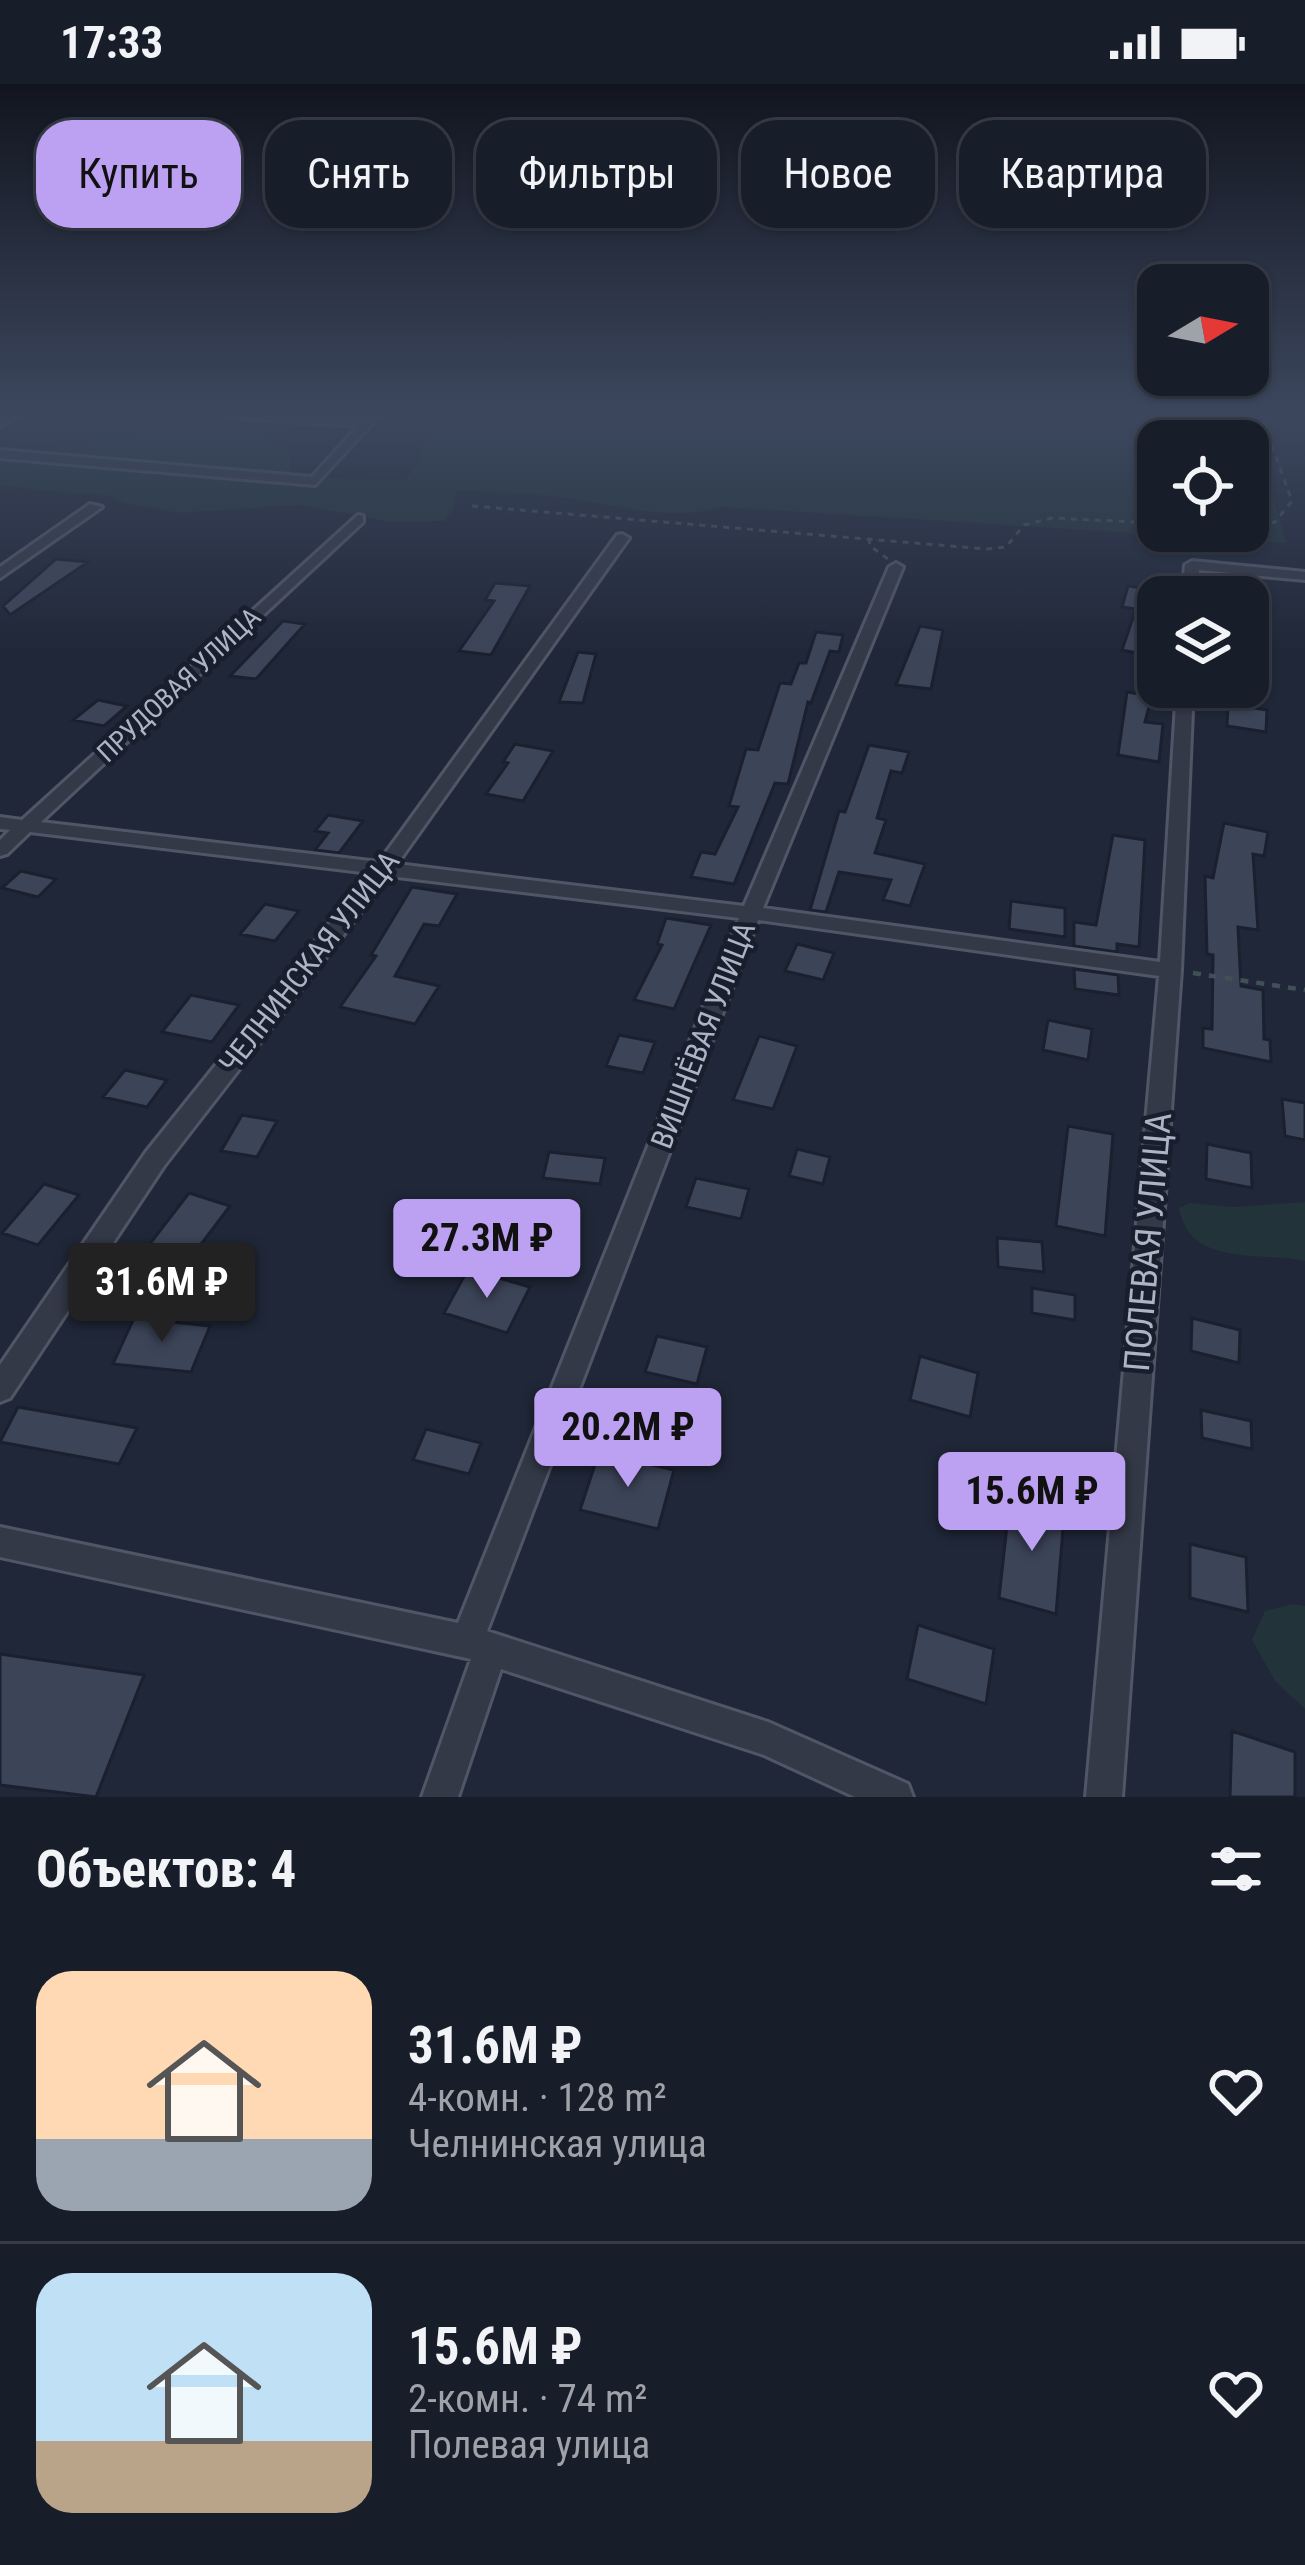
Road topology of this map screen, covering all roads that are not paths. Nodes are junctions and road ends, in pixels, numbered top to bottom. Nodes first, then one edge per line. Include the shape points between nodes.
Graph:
1 (95, 507) dead end
2 (358, 519) dead end
3 (622, 538) dead end
4 (896, 567) road end
5 (0, 574) edge
6 (1191, 576) edge
7 (1305, 576) edge
8 (1184, 708) edge
9 (0, 823) edge
10 (26, 826) junction
11 (0, 850) edge
12 (382, 870) junction
13 (752, 913) junction
14 (1170, 970) junction
15 (0, 1389) edge
16 (0, 1542) edge
17 (479, 1645) junction
18 (440, 1797) edge
19 (895, 1797) edge
20 (1103, 1797) edge

1 - 5 street
2 - 10 street, ПРУДОВАЯ УЛИЦА
3 - 12 street, ЧЕЛНИНСКАЯ УЛИЦА
4 - 13 street, ВИШНЁВАЯ УЛИЦА
6 - 7 street via 1192,565
8 - 14 street, ПОЛЕВАЯ УЛИЦА
9 - 10 street
10 - 11 street, ПРУДОВАЯ УЛИЦА
10 - 12 street
12 - 13 street
12 - 15 street, ЧЕЛНИНСКАЯ УЛИЦА via 155,1159
13 - 14 street
13 - 17 street, ВИШНЁВАЯ УЛИЦА
14 - 20 street, ПОЛЕВАЯ УЛИЦА
16 - 17 street
17 - 18 street, ВИШНЁВАЯ УЛИЦА
17 - 19 street via 768,1739

